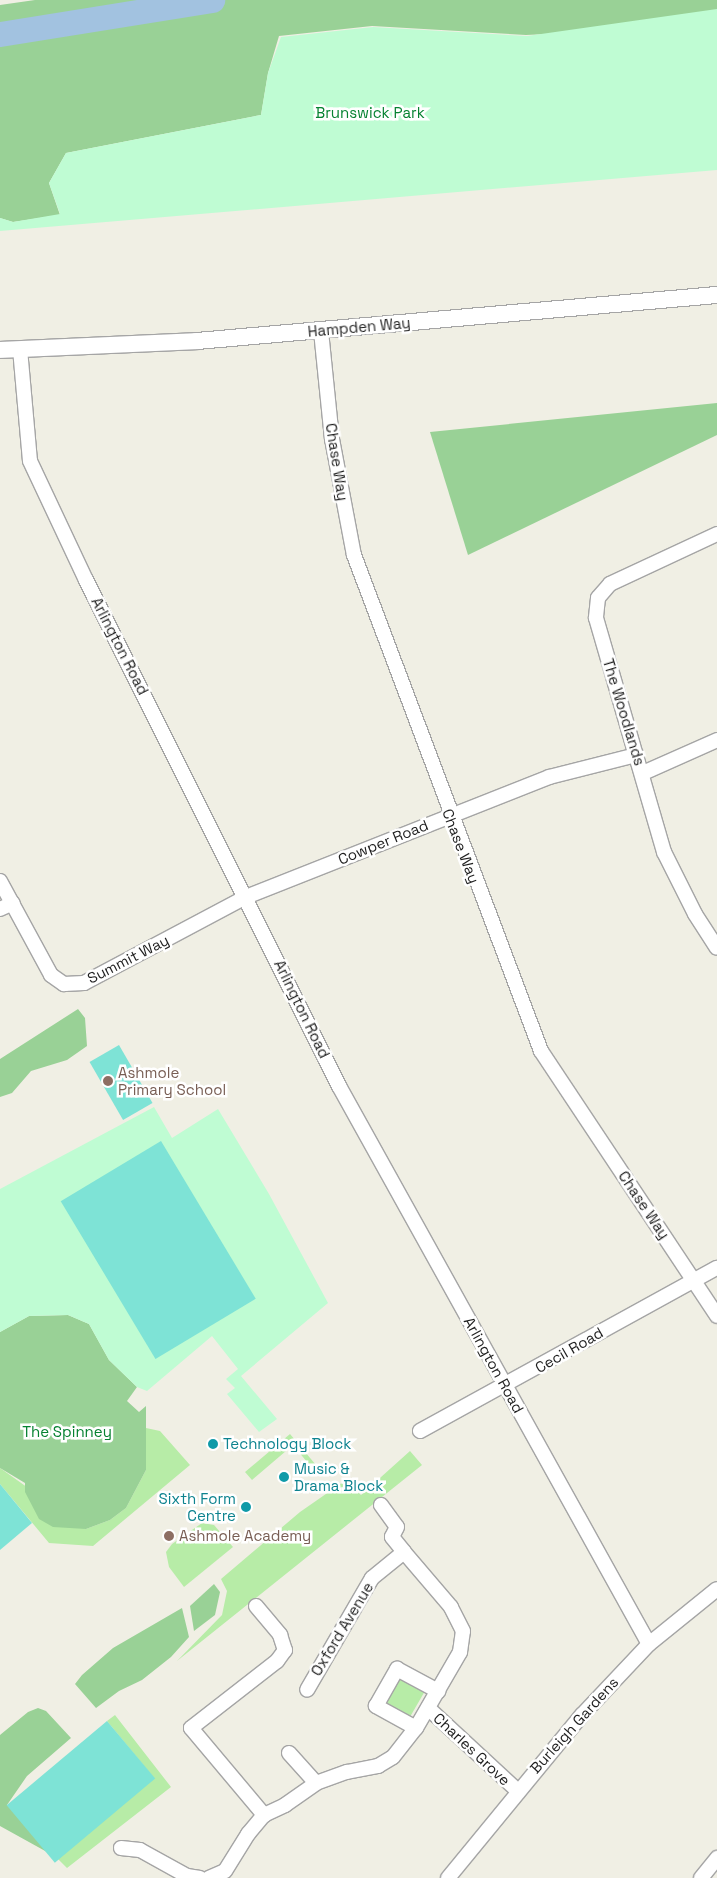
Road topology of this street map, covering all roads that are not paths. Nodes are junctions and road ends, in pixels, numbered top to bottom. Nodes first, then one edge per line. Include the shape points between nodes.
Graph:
1 (717, 295) edge
2 (322, 330) junction
3 (20, 348) junction
4 (0, 350) edge
5 (717, 534) edge
6 (717, 740) edge
7 (636, 755) junction
8 (643, 773) junction
9 (449, 816) junction
10 (0, 881) edge
11 (246, 897) junction
12 (6, 906) edge
13 (717, 948) edge
14 (717, 1268) edge
15 (695, 1282) junction
16 (717, 1316) edge
17 (506, 1386) junction
18 (420, 1431) dead end
19 (381, 1506) dead end
20 (404, 1552) junction
21 (717, 1589) edge
22 (256, 1606) dead end
23 (649, 1644) junction
24 (307, 1690) dead end
25 (438, 1692) junction
26 (428, 1708) junction
27 (416, 1728) junction
28 (288, 1753) dead end
29 (316, 1783) junction
30 (517, 1790) junction
31 (264, 1815) junction
32 (120, 1848) dead end
33 (717, 1858) edge
34 (200, 1878) edge
35 (209, 1878) edge
36 (448, 1878) edge
37 (701, 1878) edge

1 - 2 street, Hampden Way
2 - 3 street, Hampden Way
2 - 9 street, Chase Way via 332,439 354,555
3 - 4 street, Hampden Way
3 - 11 street, Arlington Road via 30,461 86,580
5 - 7 street, The Woodlands via 610,584 598,598 596,618
6 - 8 street
7 - 8 street, The Woodlands
7 - 9 street, Cowper Road via 549,777
8 - 13 street, The Woodlands via 664,852 694,914
9 - 11 street, Cowper Road
9 - 15 street, Chase Way via 541,1052
10 - 12 street, Summit Way
11 - 12 street, Summit Way via 84,982 64,984 51,975
11 - 17 street, Arlington Road via 339,1086
14 - 15 street, Cecil Road
15 - 16 street, Chase Way
15 - 17 street, Cecil Road
17 - 18 street, Cecil Road
17 - 23 street, Arlington Road
19 - 20 street via 397,1527 392,1538
20 - 24 street, Oxford Avenue via 372,1578
20 - 25 street via 450,1607 463,1631 460,1652
21 - 23 street, Burleigh Gardens
22 - 31 street via 280,1636 285,1650 277,1661 191,1728
23 - 30 street, Burleigh Gardens
25 - 26 street
25 - 27 street via 397,1669 376,1706
26 - 27 street
26 - 30 street, Charles Grove
27 - 29 street via 393,1757 378,1766
28 - 29 street
29 - 31 street
30 - 36 street, Burleigh Gardens
31 - 35 street via 248,1834 226,1872
32 - 34 street via 140,1850 187,1876
33 - 37 street

